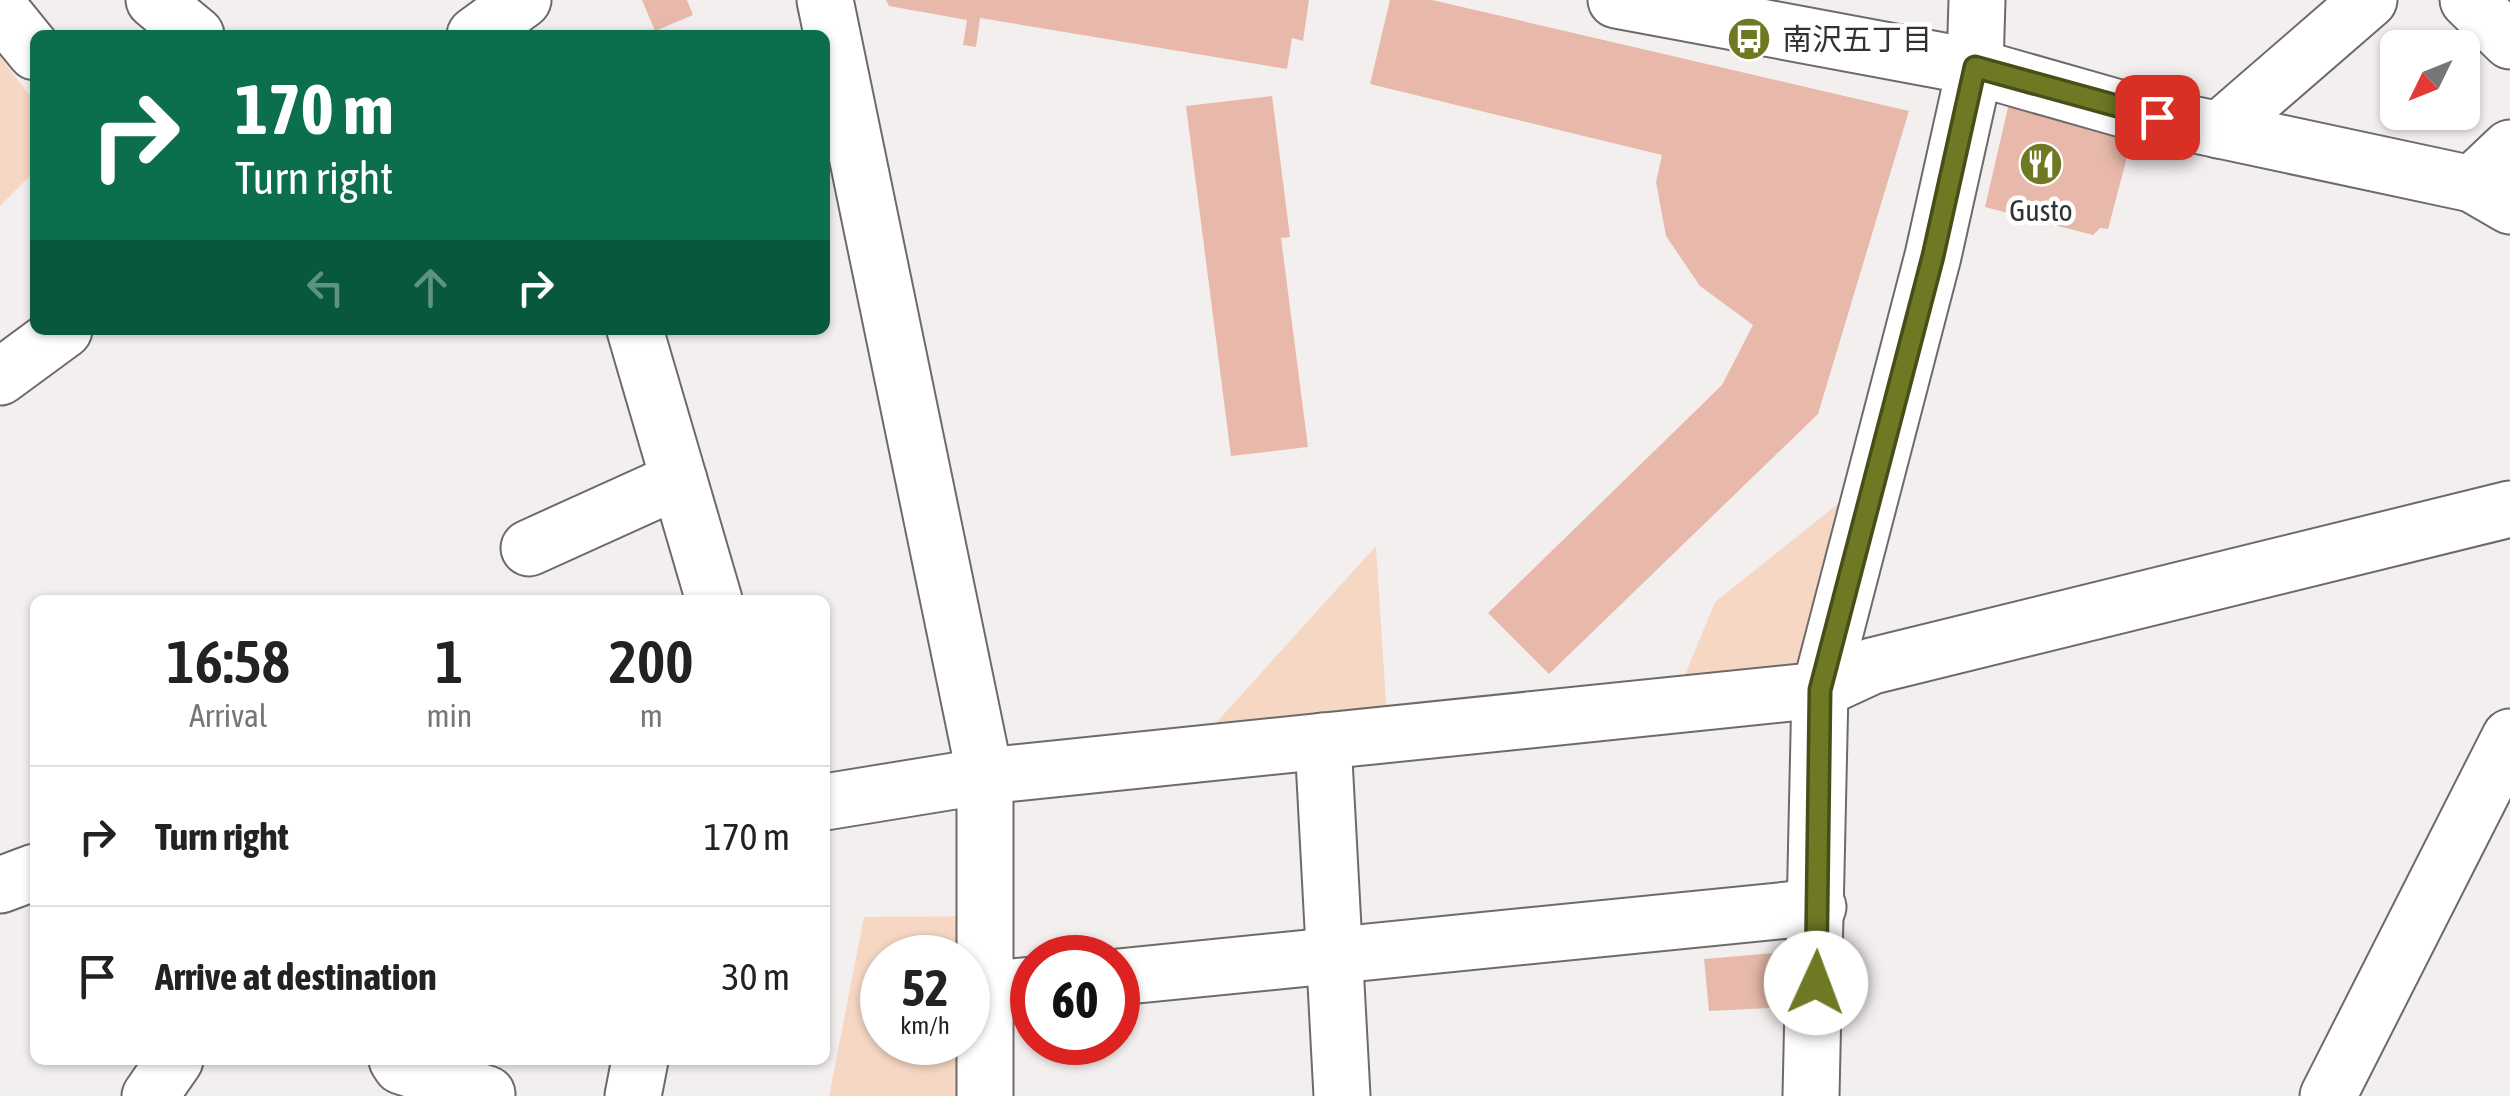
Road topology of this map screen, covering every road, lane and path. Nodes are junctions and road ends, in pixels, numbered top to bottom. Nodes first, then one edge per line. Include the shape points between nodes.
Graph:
1 (154, 0) edge
2 (523, 0) edge
3 (538, 0) edge
4 (825, 0) edge
5 (1616, 0) edge
6 (1977, 0) edge
7 (2369, 0) edge
8 (2468, 0) edge
9 (0, 9) edge
10 (190, 30) edge
11 (481, 30) edge
12 (547, 30) edge
13 (828, 30) edge
14 (2510, 41) edge
15 (30, 46) edge
16 (830, 46) edge
17 (1975, 67) junction
18 (836, 102) edge
19 (2219, 130) junction
20 (2497, 179) edge
21 (57, 335) edge
22 (635, 335) edge
23 (0, 377) edge
24 (678, 480) junction
25 (2510, 509) edge
26 (529, 548) dead end
27 (712, 595) edge
28 (1820, 690) junction
29 (2510, 736) edge
30 (1322, 741) junction
31 (985, 776) junction
32 (830, 801) edge
33 (30, 874) edge
34 (0, 885) edge
35 (1818, 907) junction
36 (1334, 958) junction
37 (1140, 976) edge
38 (1009, 988) edge
39 (172, 1065) edge
40 (400, 1065) edge
41 (639, 1065) edge
42 (489, 1083) edge
43 (150, 1096) edge
44 (634, 1096) edge
45 (986, 1096) edge
46 (1342, 1096) edge
47 (1811, 1096) edge
48 (2328, 1096) edge

1 - 10 street
2 - 11 street
3 - 12 street
4 - 13 street
5 - 17 street
6 - 17 street
7 - 19 street
8 - 14 street
9 - 15 street
16 - 18 street
17 - 19 street
17 - 28 street
18 - 31 street
19 - 20 street
21 - 23 street
22 - 24 street
24 - 26 street
24 - 27 street
25 - 28 street via 1872,666
28 - 30 street
28 - 35 street
29 - 48 street
30 - 31 street
30 - 36 street
31 - 32 street
31 - 38 street
33 - 34 street
35 - 36 street
35 - 47 street
36 - 37 street
36 - 46 street
38 - 45 street
39 - 43 street
40 - 42 street
41 - 44 street

